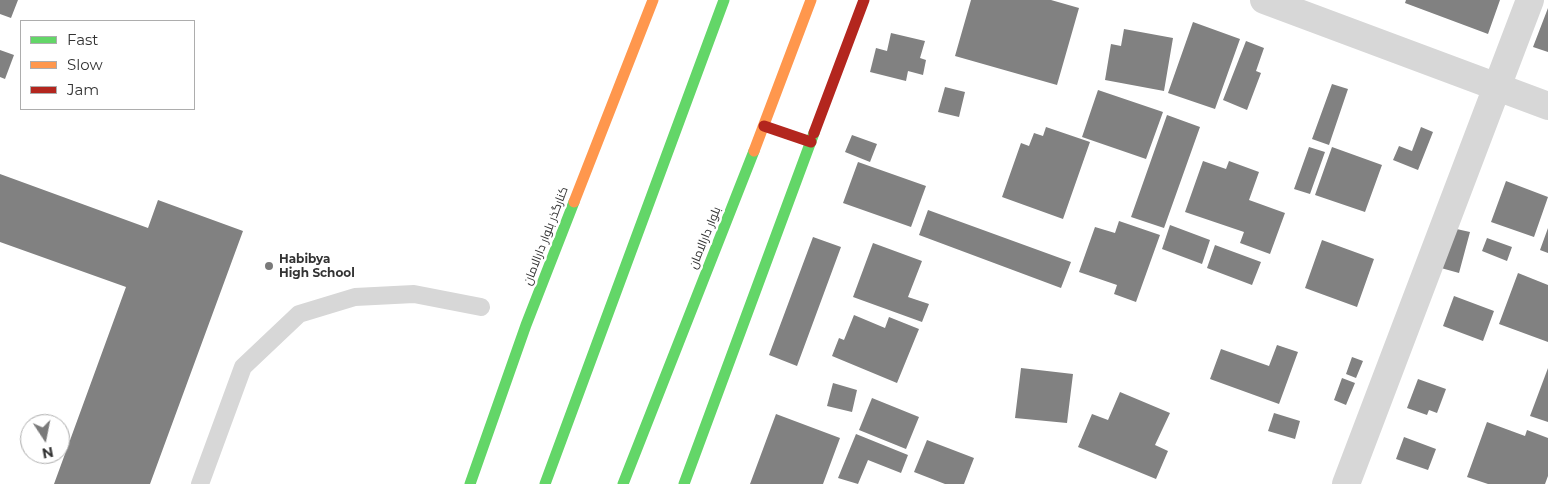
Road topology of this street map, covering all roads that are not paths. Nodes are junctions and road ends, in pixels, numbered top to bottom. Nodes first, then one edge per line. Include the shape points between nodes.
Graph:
1 (653, 0) edge
2 (724, 0) edge
3 (810, 0) edge
4 (864, 0) edge
5 (1264, 0) edge
6 (1530, 0) edge
7 (1498, 87) junction
8 (1548, 106) edge
9 (764, 126) junction
10 (811, 142) junction
11 (481, 307) dead end
12 (200, 484) edge
13 (470, 484) edge
14 (545, 484) edge
15 (623, 484) edge
16 (684, 484) edge
17 (1346, 484) edge

1 - 13 main road, کنارگذر بلوار دارالامان via 526,326
2 - 14 main road
3 - 9 main road, بلوار دارالامان
4 - 10 main road
5 - 7 street
6 - 7 street
7 - 8 street
7 - 17 street
9 - 10 main road
9 - 15 main road, بلوار دارالامان
10 - 16 main road
11 - 12 lane via 414,294 355,297 299,314 243,367

